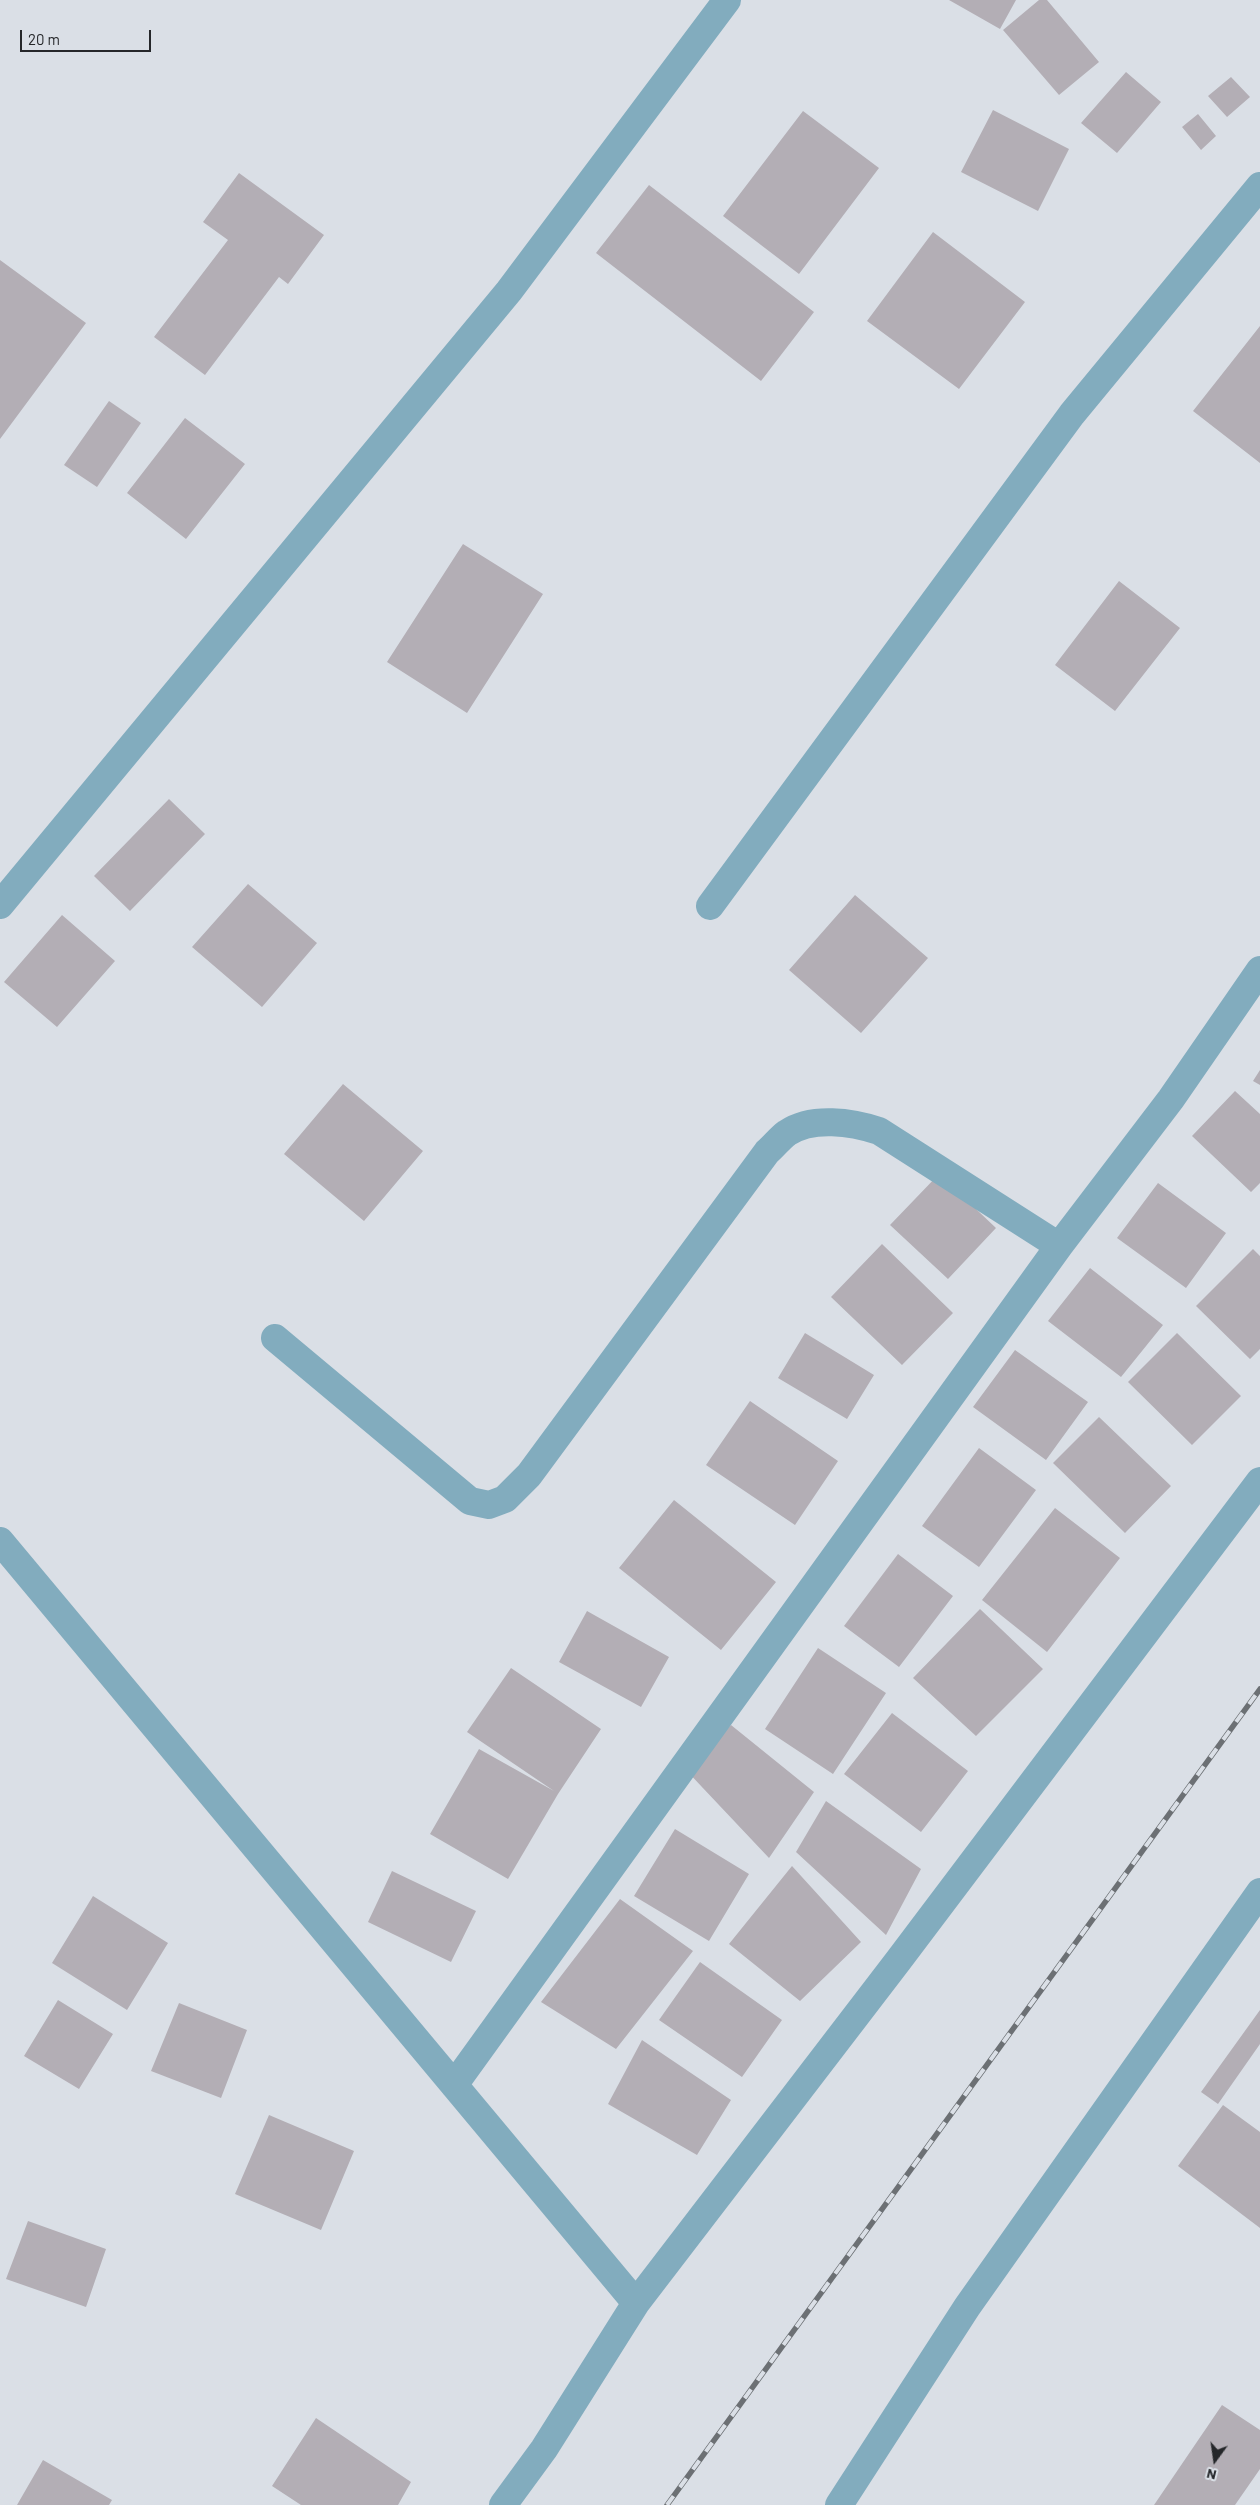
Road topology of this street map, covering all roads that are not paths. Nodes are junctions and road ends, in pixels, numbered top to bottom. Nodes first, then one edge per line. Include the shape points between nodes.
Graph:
1 (727, 0) edge
2 (1260, 186) edge
3 (0, 905) edge
4 (710, 906) dead end
5 (1260, 970) edge
6 (1059, 1246) junction
7 (275, 1338) dead end
8 (1260, 1481) edge
9 (0, 1541) edge
10 (1260, 1892) edge
11 (454, 2085) junction
12 (636, 2303) junction
13 (503, 2505) edge
14 (839, 2505) edge

1 - 3 street via 509,291
2 - 4 street via 1072,414
5 - 6 street via 1171,1099
6 - 7 street via 879,1131 858,1124 818,1124 788,1133 768,1152 529,1475 505,1498 489,1505 470,1501
6 - 11 street
8 - 12 street
9 - 11 street
10 - 14 street via 967,2307
11 - 12 street
12 - 13 street via 544,2448

